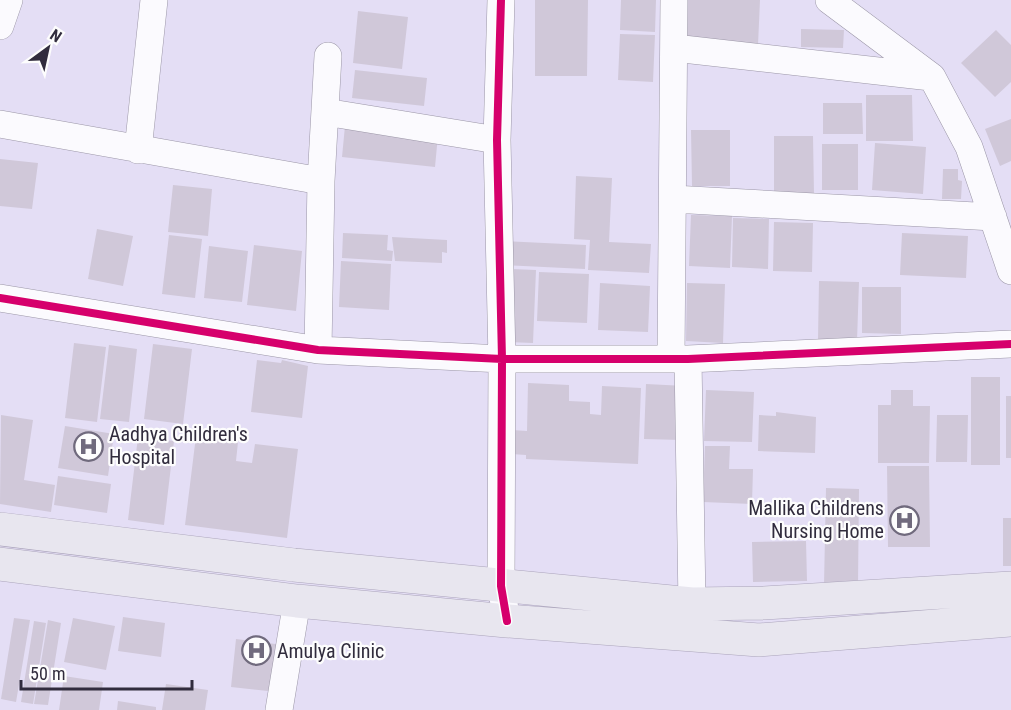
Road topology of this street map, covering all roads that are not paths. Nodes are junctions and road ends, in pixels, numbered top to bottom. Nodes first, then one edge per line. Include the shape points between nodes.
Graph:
1 (9, 0) edge
2 (154, 0) edge
3 (501, 0) edge
4 (674, 0) edge
5 (828, 0) edge
6 (0, 26) edge
7 (674, 48) junction
8 (328, 56) dead end
9 (932, 77) junction
10 (325, 112) junction
11 (0, 124) edge
12 (497, 140) junction
13 (138, 150) junction
14 (321, 181) junction
15 (673, 199) junction
16 (993, 217) junction
17 (1011, 271) edge
18 (0, 298) edge
19 (1011, 344) edge
20 (318, 350) junction
21 (502, 359) junction
22 (679, 359) junction
23 (0, 529) edge
24 (0, 564) edge
25 (501, 586) junction
26 (1011, 588) edge
27 (297, 601) junction
28 (692, 604) junction
29 (1011, 620) edge
30 (507, 621) junction
31 (279, 710) edge

1 - 6 street
2 - 13 street
3 - 12 street
4 - 7 street
5 - 9 street
7 - 9 street
7 - 15 street
8 - 10 street
9 - 16 street via 969,147
10 - 12 street
10 - 14 street
11 - 13 street
12 - 21 street
13 - 14 street
14 - 20 street
15 - 16 street
15 - 22 street
16 - 17 street
18 - 20 street
19 - 22 street
20 - 21 street
21 - 22 street
21 - 25 street
22 - 28 street
23 - 25 main road
24 - 27 main road
25 - 28 main road
25 - 30 street
26 - 28 main road
27 - 30 main road
27 - 31 street
29 - 30 main road via 759,640

